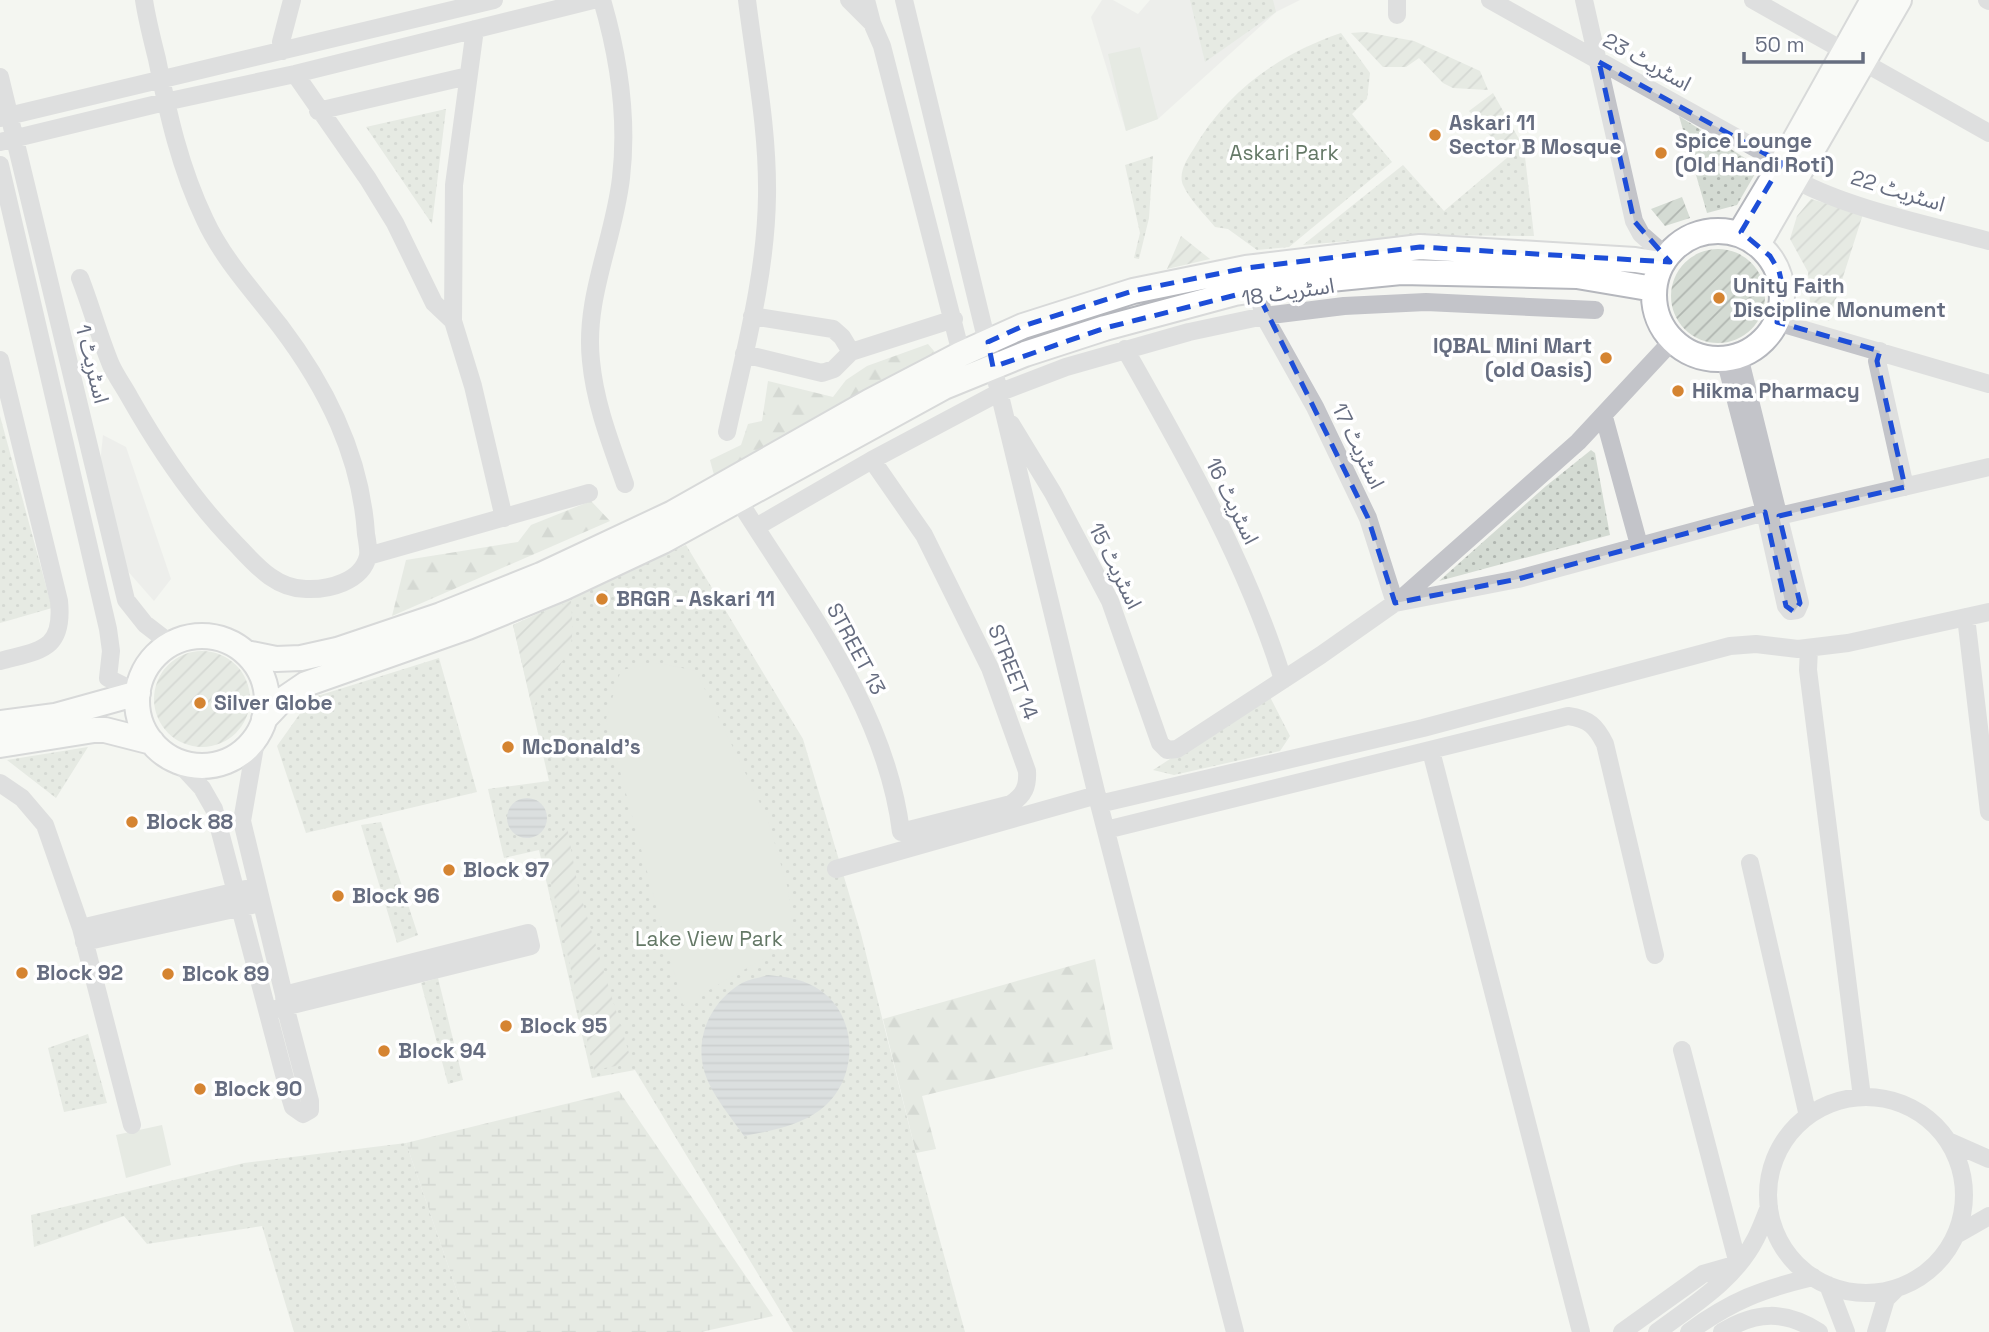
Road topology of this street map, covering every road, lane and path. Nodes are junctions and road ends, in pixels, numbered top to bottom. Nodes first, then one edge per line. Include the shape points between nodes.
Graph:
1 (144, 0) edge
2 (311, 0) edge
3 (494, 0) edge
4 (593, 0) edge
5 (602, 0) edge
6 (747, 0) edge
7 (849, 0) edge
8 (866, 0) edge
9 (904, 0) edge
10 (1490, 0) edge
11 (1584, 0) edge
12 (1753, 0) edge
13 (1873, 0) edge
14 (1899, 0) edge
15 (292, 2) edge
16 (470, 3) edge
17 (872, 23) junction
18 (475, 29) junction
19 (283, 51) junction
20 (1853, 57) junction
21 (1599, 62) junction
22 (295, 74) junction
23 (468, 76) junction
24 (0, 79) edge
25 (161, 81) junction
26 (165, 102) junction
27 (318, 111) junction
28 (4, 117) edge
29 (1989, 133) edge
30 (7, 140) edge
31 (0, 165) edge
32 (1789, 172) junction
33 (1749, 239) junction
34 (1989, 241) edge
35 (1664, 260) junction
36 (80, 278) dead end
37 (1257, 289) junction
38 (1654, 289) junction
39 (1595, 310) dead end
40 (752, 316) junction
41 (1265, 316) junction
42 (954, 319) junction
43 (453, 321) junction
44 (1777, 322) junction
45 (1672, 340) junction
46 (988, 341) junction
47 (1125, 349) junction
48 (1880, 351) junction
49 (851, 352) junction
50 (744, 354) junction
51 (1732, 358) junction
52 (0, 360) edge
53 (965, 365) junction
54 (993, 367) junction
55 (1989, 384) edge
56 (998, 393) junction
57 (1002, 411) junction
58 (1604, 417) junction
59 (727, 432) dead end
60 (872, 460) junction
61 (1989, 467) edge
62 (625, 484) dead end
63 (1905, 487) junction
64 (589, 493) dead end
65 (739, 501) junction
66 (1772, 514) junction
67 (504, 518) junction
68 (756, 527) junction
69 (1639, 545) junction
70 (368, 556) junction
71 (1395, 603) junction
72 (1989, 612) edge
73 (1966, 617) junction
74 (171, 644) junction
75 (1809, 648) junction
76 (246, 653) junction
77 (0, 661) edge
78 (1283, 680) junction
79 (138, 693) junction
80 (0, 723) edge
81 (261, 727) junction
82 (152, 742) junction
83 (0, 745) edge
84 (1431, 751) junction
85 (177, 761) junction
86 (0, 783) edge
87 (1098, 800) junction
88 (1989, 812) edge
89 (1106, 830) junction
90 (901, 832) joint
91 (1750, 863) dead end
92 (836, 869) dead end
93 (259, 895) junction
94 (239, 899) junction
95 (83, 935) junction
96 (1655, 955) dead end
97 (416, 967) junction
98 (264, 1000) junction
99 (284, 1001) junction
100 (1682, 1050) dead end
101 (1862, 1097) junction
102 (1808, 1116) junction
103 (132, 1125) dead end
104 (1948, 1141) junction
105 (1989, 1159) edge
106 (1769, 1207) junction
107 (1989, 1216) edge
108 (1956, 1235) junction
109 (1738, 1264) junction
110 (1820, 1281) junction
111 (1897, 1288) junction
112 (1235, 1332) edge
113 (1581, 1332) edge
114 (1622, 1332) edge
115 (1657, 1332) edge
116 (1689, 1332) edge
117 (1722, 1332) edge
118 (1819, 1332) edge
119 (1846, 1332) edge
120 (1876, 1332) edge

1 - 25 street
2 - 15 street
3 - 16 street
4 - 18 street
5 - 62 street via 619,73 624,122 621,179 594,297 591,360 603,419
6 - 40 street via 764,118 767,196 763,260
7 - 17 street
8 - 17 street
9 - 46 street
10 - 21 street, اسٹریٹ 23
11 - 21 street
12 - 20 street
13 - 20 street
14 - 20 street
15 - 19 street via 281,42
16 - 19 street
17 - 42 street
18 - 22 street
18 - 23 street
19 - 25 street
20 - 29 street
20 - 32 street
21 - 32 street, اسٹریٹ 23
21 - 35 street via 1633,221
22 - 26 street
22 - 27 street
23 - 27 street
23 - 43 street via 454,185
24 - 28 street, اسٹریٹ 1
25 - 26 street
25 - 28 street
26 - 30 street
26 - 70 street via 206,224 335,411 355,464
27 - 43 street via 395,223 434,303
28 - 30 street, اسٹریٹ 1
30 - 74 street, اسٹریٹ 1 via 127,600 145,624
31 - 79 street via 108,629 108,678
32 - 33 street
32 - 34 street, اسٹریٹ 22 via 1810,188
33 - 35 street via 1719,230 1699,233 1681,242
33 - 44 street via 1774,264 1783,288
35 - 38 street
35 - 46 street via 1420,247 1330,257 1246,268 1133,292
36 - 70 street via 112,366 146,426 225,533 257,566 278,583 324,590 358,572
37 - 38 street via 1401,272 1577,276
37 - 41 street, اسٹریٹ 17
37 - 54 street via 1105,328
38 - 45 street via 1657,316
39 - 41 street, اسٹریٹ 18 via 1426,302
40 - 49 street via 833,329
40 - 50 street
41 - 47 street, اسٹریٹ 18
41 - 71 street, اسٹریٹ 17 via 1368,518
42 - 49 street
42 - 53 street
43 - 67 street
44 - 48 street
44 - 51 street via 1762,343
45 - 51 street via 1697,355
45 - 58 street
46 - 53 street
46 - 54 street
47 - 56 street, اسٹریٹ 18
47 - 78 street, اسٹریٹ 16 via 1214,512
48 - 55 street
48 - 63 street via 1877,361
49 - 50 street via 834,369 822,373
50 - 59 street
51 - 66 street
52 - 77 street via 61,616 56,637 41,649
53 - 54 street
53 - 65 street via 943,387
53 - 76 street via 869,402 673,513 541,575 337,650 276,659
54 - 56 street
56 - 57 street
56 - 60 street, اسٹریٹ 18
57 - 78 street, اسٹریٹ 15 via 1110,601 1160,743 1167,750 1177,749
57 - 87 street
58 - 69 street
58 - 71 street
60 - 68 street, اسٹریٹ 18
60 - 90 street, STREET 14 via 924,535 990,668 1027,771 1028,785 1011,804
61 - 63 street
63 - 66 street
64 - 67 street
65 - 68 street, STREET 13
65 - 81 street via 563,587 468,627 306,684 281,701
66 - 69 street
67 - 70 street
68 - 90 street, STREET 13 via 822,627 855,691 886,767
69 - 71 street via 1518,579
71 - 78 street
72 - 73 street
73 - 75 street
73 - 88 street
74 - 76 street via 210,637
74 - 79 street via 148,665
75 - 87 street via 1730,646 1423,728
75 - 101 street via 1808,670
76 - 81 street via 265,683 267,701
79 - 80 street via 55,716
79 - 82 street via 140,719
81 - 85 street via 242,752 222,763 207,766
81 - 93 street via 242,821
82 - 83 street via 94,730
82 - 85 street
84 - 89 street
84 - 96 street via 1568,716 1593,724 1605,744
84 - 113 street
85 - 94 street via 214,809
86 - 95 street via 22,798 45,825
87 - 89 street
87 - 92 street
89 - 112 street
91 - 102 street
93 - 94 street
93 - 99 street
94 - 95 street
94 - 98 street
95 - 103 street
97 - 97 street via 528,933 531,946
97 - 99 street
98 - 99 street via 270,1008 280,1010
98 - 99 street via 293,1107 303,1114 310,1110 310,1101
100 - 109 street
101 - 102 street via 1825,1106
101 - 104 street via 1887,1099 1911,1108 1932,1122
102 - 106 street via 1793,1130 1772,1166
104 - 105 street
104 - 108 street via 1964,1188
106 - 109 street via 1756,1239
106 - 110 street via 1777,1234 1792,1259
107 - 108 street
108 - 111 street via 1921,1277
109 - 114 street via 1703,1274
109 - 115 street via 1714,1290
110 - 111 street via 1850,1292
110 - 116 street via 1762,1290 1727,1306
110 - 119 street
111 - 120 street via 1886,1299
117 - 118 street via 1756,1315 1796,1320

